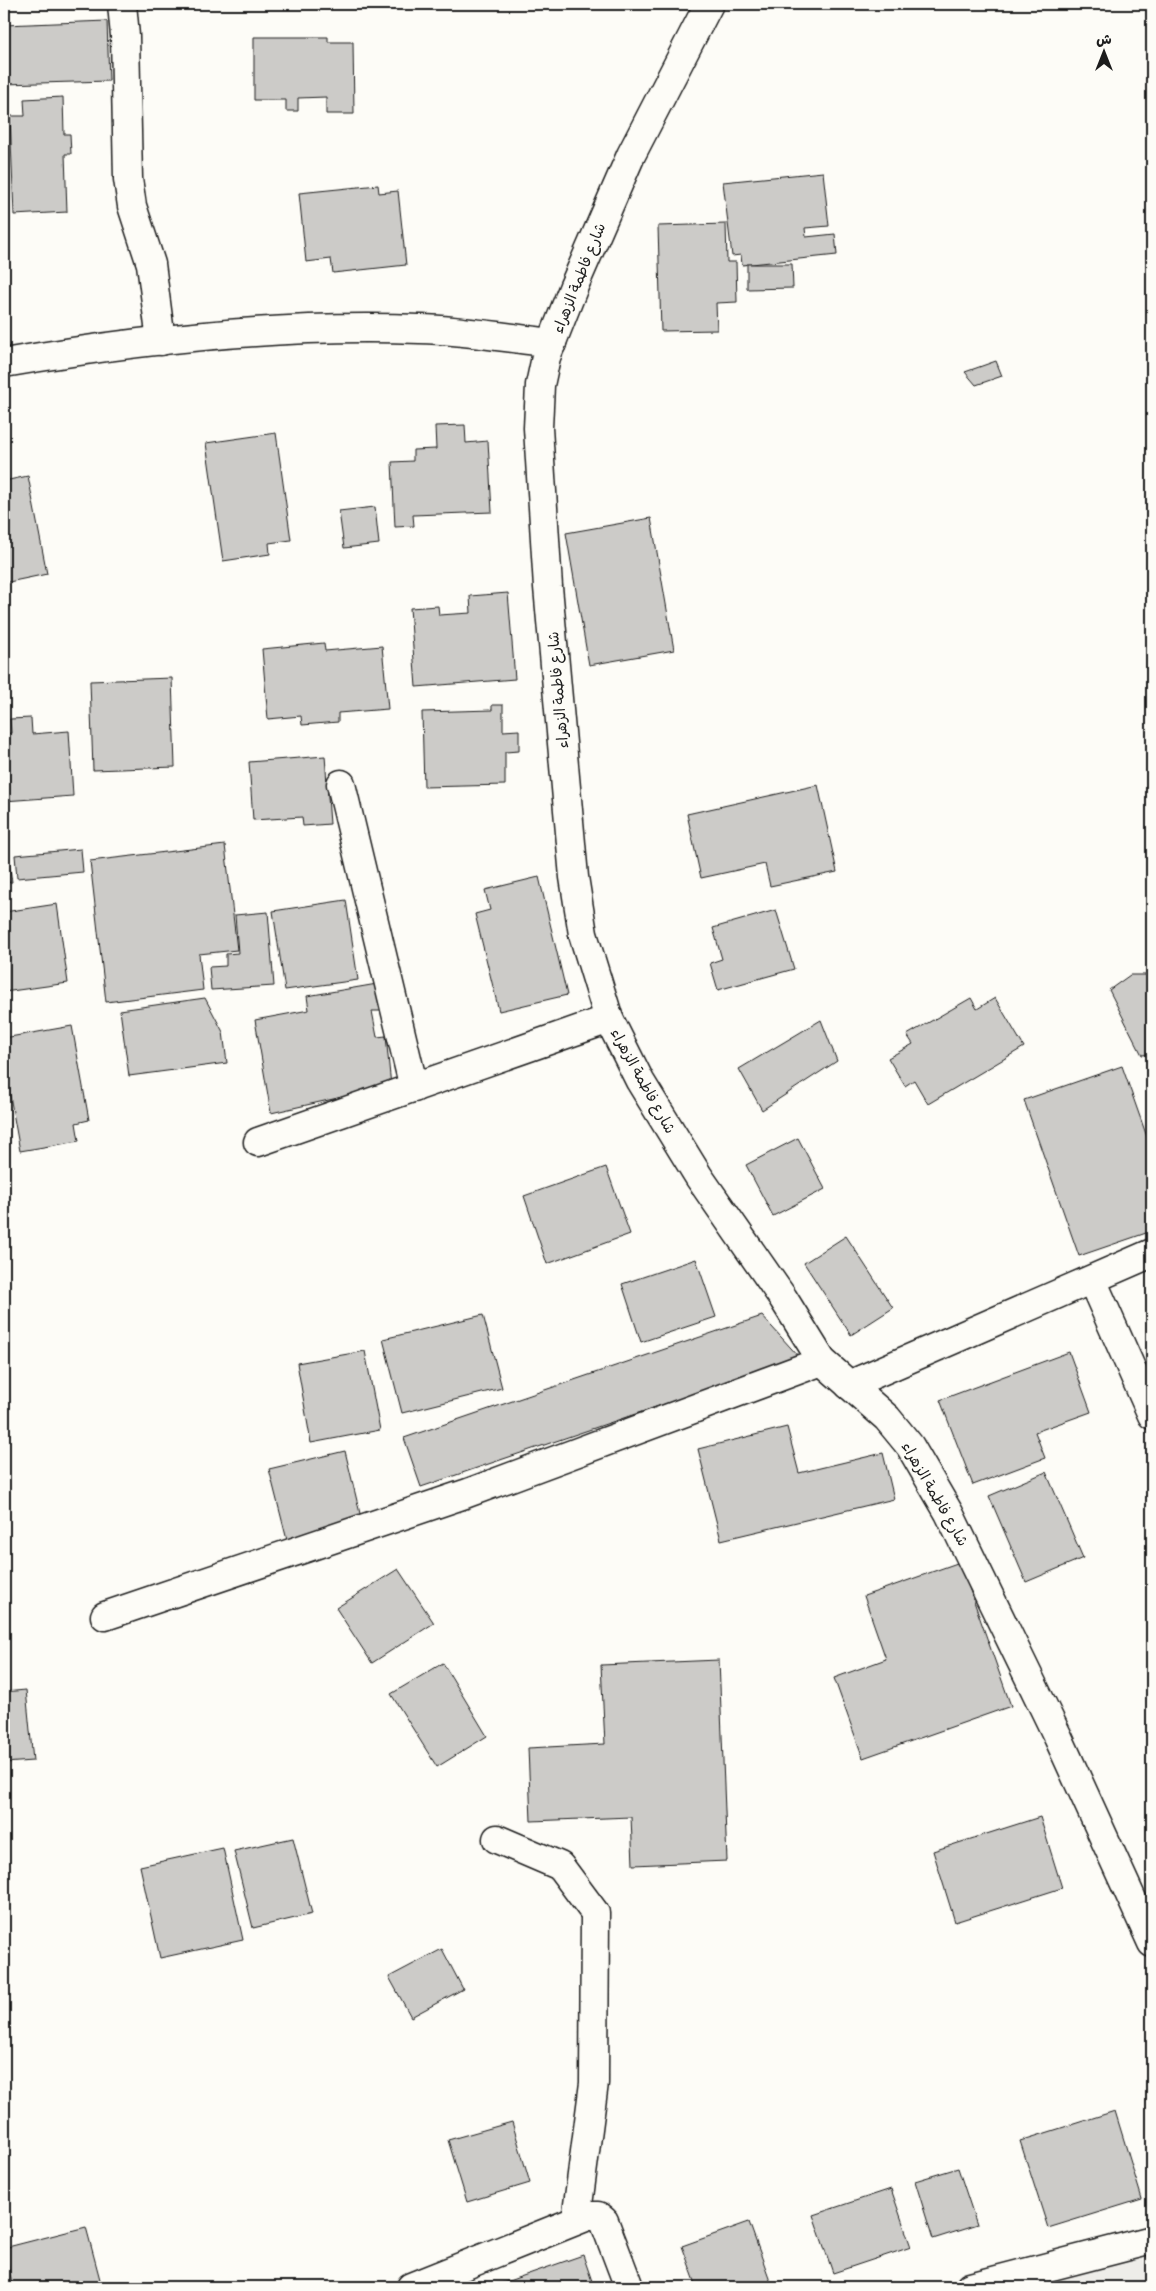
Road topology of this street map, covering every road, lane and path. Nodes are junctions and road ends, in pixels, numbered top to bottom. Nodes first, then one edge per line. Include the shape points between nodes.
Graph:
1 (122, 4) edge
2 (709, 4) edge
3 (161, 341) junction
4 (552, 343) junction
5 (4, 363) edge
6 (341, 784) dead end
7 (610, 1019) junction
8 (414, 1088) junction
9 (258, 1142) dead end
10 (1152, 1254) edge
11 (1092, 1280) junction
12 (822, 1362) junction
13 (848, 1385) junction
14 (1152, 1415) edge
15 (105, 1616) dead end
16 (496, 1839) dead end
17 (1152, 1943) edge
18 (576, 2220) junction
19 (1152, 2240) edge
20 (411, 2287) edge
21 (629, 2287) edge
22 (970, 2287) edge

1 - 3 street via 128,179 132,206 151,264
2 - 4 street, شارع فاطمة الزهراء via 631,155
3 - 4 street via 326,328 421,329
3 - 5 street via 85,349
4 - 7 street, شارع فاطمة الزهراء via 540,385 538,428 548,587 574,877 583,934
6 - 8 street
7 - 8 street
7 - 12 street, شارع فاطمة الزهراء via 640,1081 699,1177 784,1298
8 - 9 street
10 - 11 street
11 - 13 street
11 - 14 street
12 - 13 street, شارع فاطمة الزهراء
12 - 15 street via 465,1494
13 - 17 street, شارع فاطمة الزهراء via 887,1418 910,1446 949,1513 1058,1737
16 - 18 street via 560,1866 595,1913 594,2083
18 - 20 street
18 - 21 street via 598,2216 604,2221
19 - 22 street

